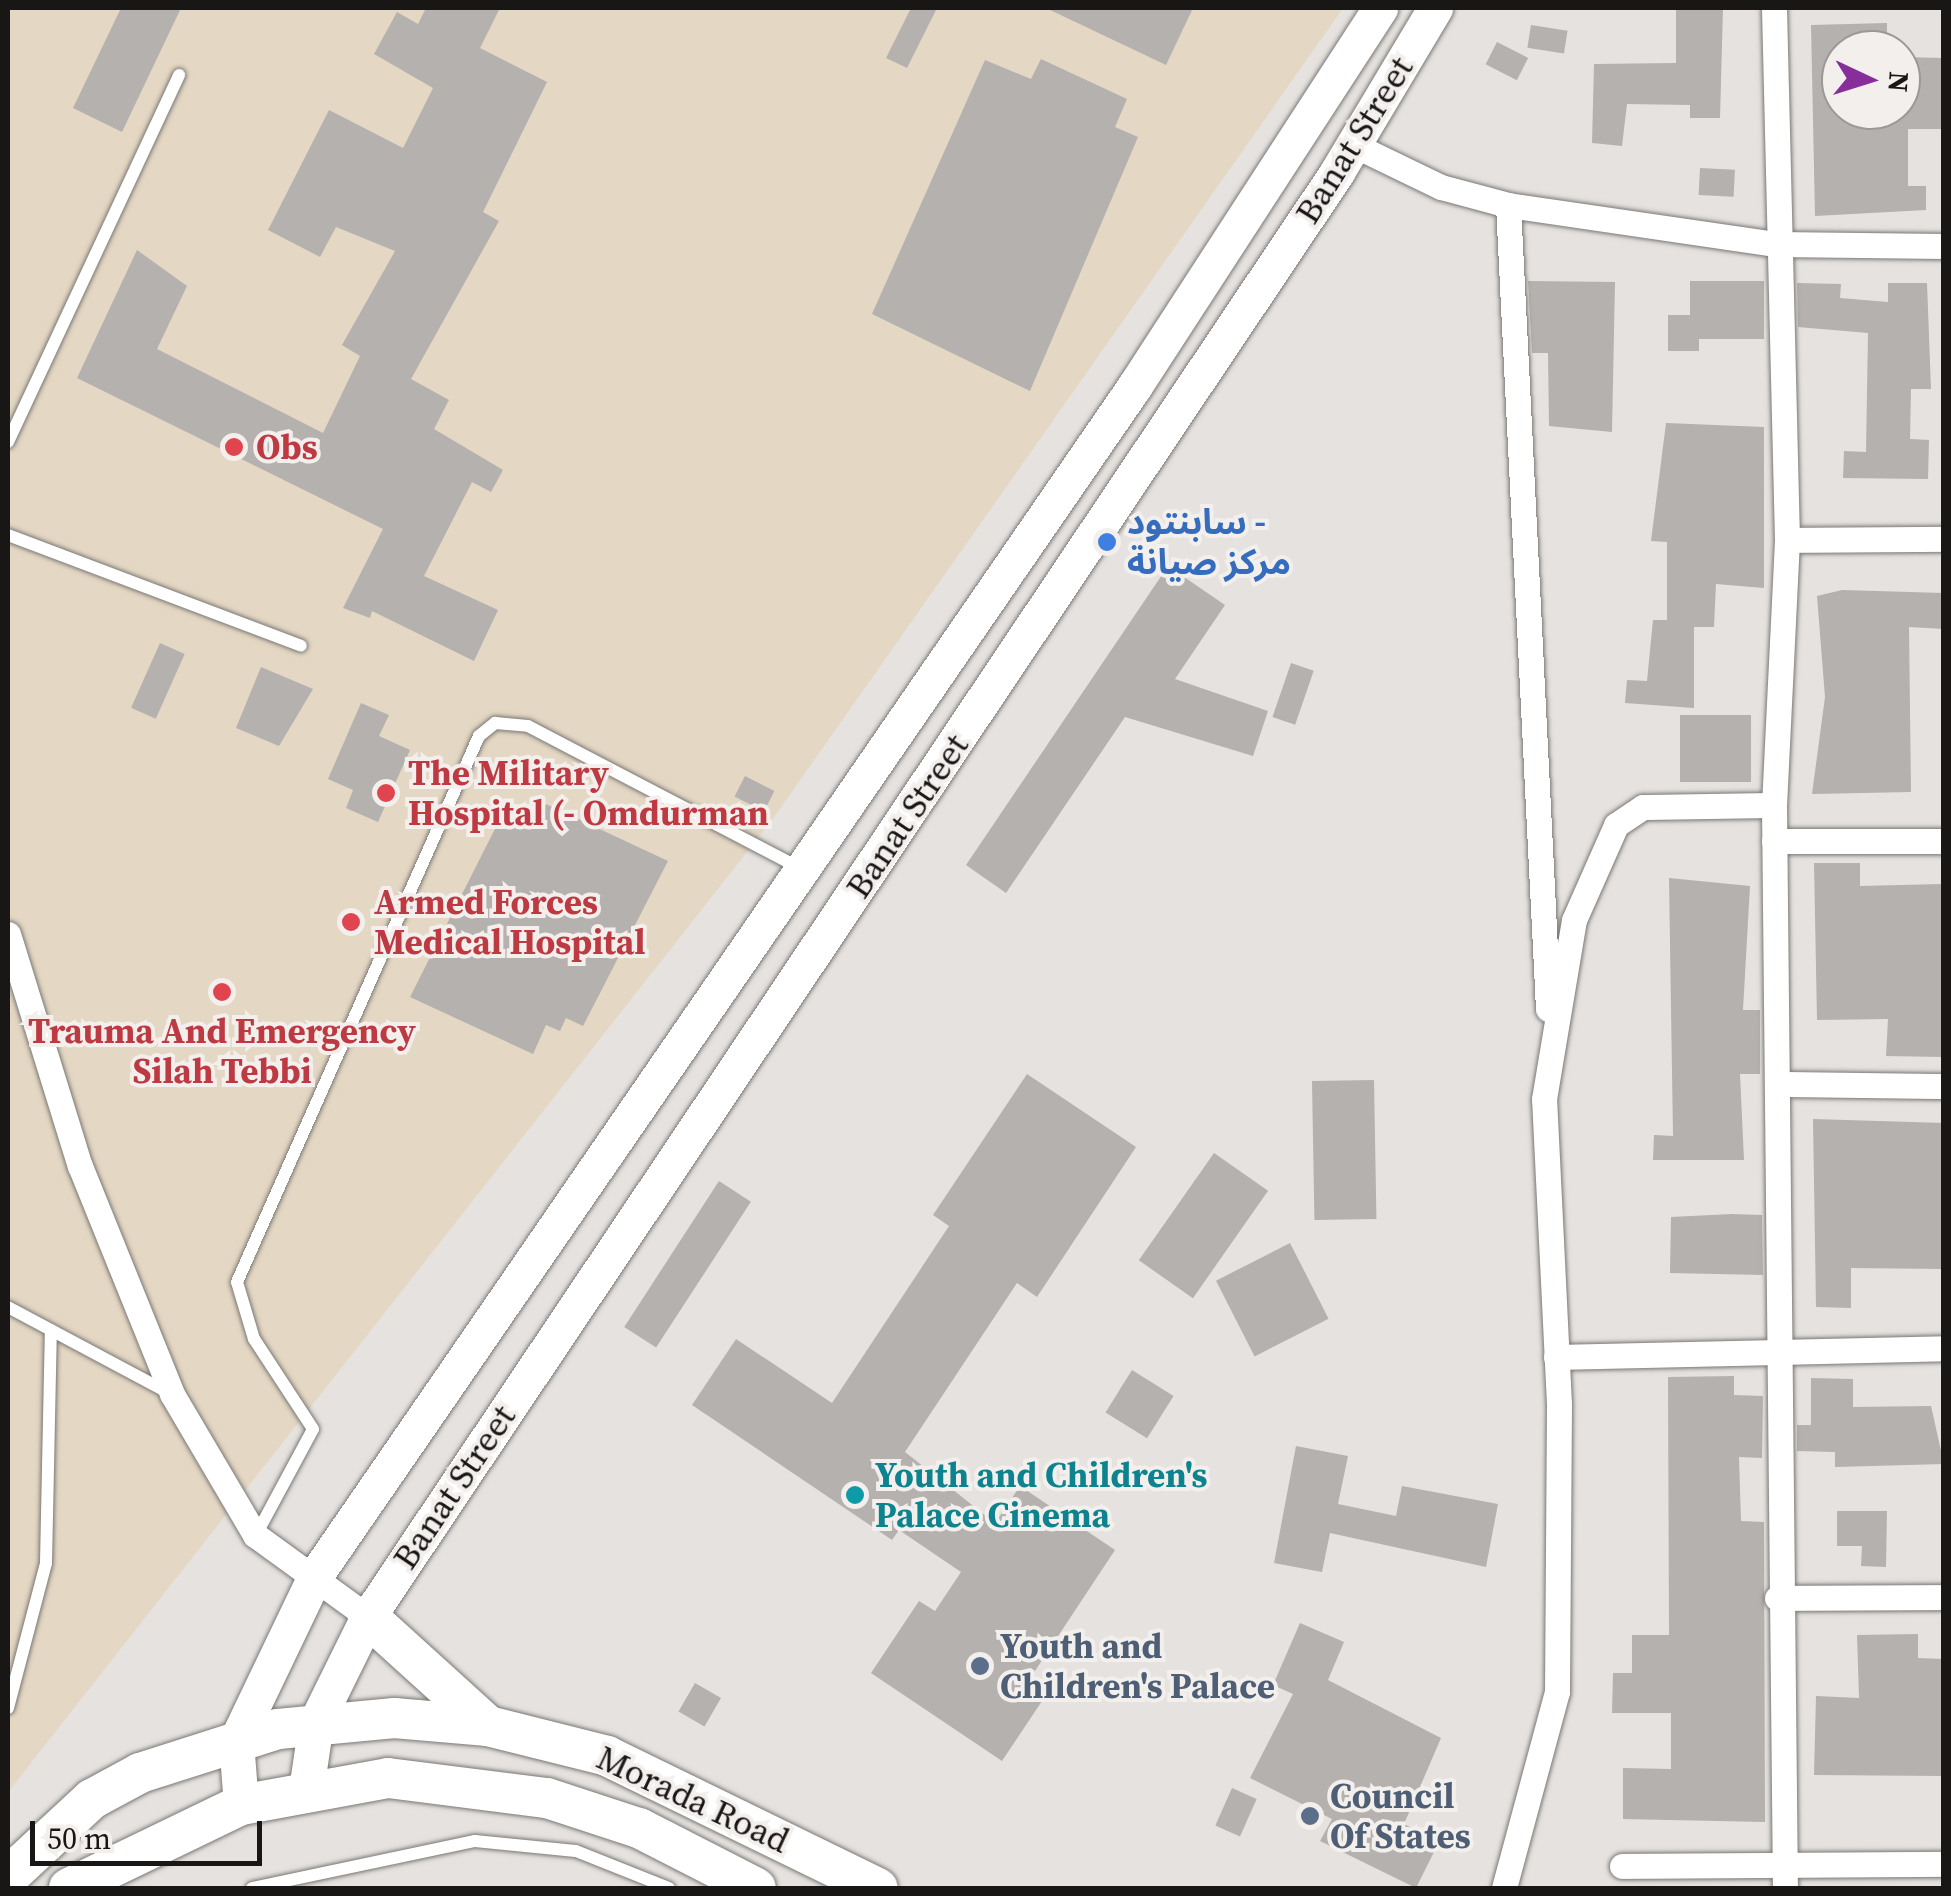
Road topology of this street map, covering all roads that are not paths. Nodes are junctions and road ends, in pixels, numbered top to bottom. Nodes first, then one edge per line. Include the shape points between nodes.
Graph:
1 (1380, 8) edge
2 (1435, 8) edge
3 (1774, 8) edge
4 (179, 75) dead end
5 (1354, 145) junction
6 (1508, 205) junction
7 (1776, 244) junction
8 (1944, 246) edge
9 (8, 442) edge
10 (8, 534) edge
11 (1944, 539) edge
12 (1787, 540) junction
13 (301, 646) dead end
14 (1774, 806) junction
15 (1774, 840) junction
16 (1944, 841) edge
17 (804, 870) junction
18 (8, 934) edge
19 (1550, 1044) junction
20 (1779, 1084) junction
21 (1944, 1086) edge
22 (8, 1307) edge
23 (51, 1330) junction
24 (1944, 1348) edge
25 (1781, 1350) junction
26 (1556, 1358) junction
27 (172, 1394) junction
28 (255, 1535) junction
29 (315, 1576) junction
30 (1944, 1597) edge
31 (1777, 1598) junction
32 (368, 1617) junction
33 (8, 1708) edge
34 (316, 1722) junction
35 (488, 1726) junction
36 (236, 1741) junction
37 (306, 1790) junction
38 (241, 1804) junction
39 (1944, 1864) edge
40 (1622, 1866) dead end
41 (8, 1877) edge
42 (1785, 1878) edge
43 (69, 1888) edge
44 (257, 1888) edge
45 (669, 1888) edge
46 (756, 1888) edge
47 (878, 1888) edge
48 (1504, 1888) edge

1 - 17 main road, Banat Street
2 - 5 main road, Banat Street
3 - 7 street
4 - 9 lane
5 - 6 street via 1440,187
5 - 32 main road, Banat Street
6 - 7 street
6 - 19 street
7 - 8 street
7 - 12 street
10 - 13 lane
11 - 12 street
12 - 14 street
14 - 15 street
14 - 19 street via 1674,803 1643,807 1616,825 1574,920
15 - 16 street
15 - 20 street
17 - 28 lane via 528,726 496,723 479,736 237,1282 254,1339 313,1429
17 - 29 main road, Banat Street
18 - 27 street via 80,1166
19 - 26 street
20 - 21 street
20 - 25 street
22 - 23 lane
23 - 27 lane
23 - 33 lane via 46,1563
24 - 25 street
25 - 26 street
25 - 31 street
26 - 48 street via 1557,1692
27 - 28 street
28 - 29 street
29 - 32 street
29 - 36 main road, Banat Street
30 - 31 street
31 - 42 street
32 - 34 main road, Banat Street
32 - 35 main road
34 - 35 main road, Morada Road
34 - 36 main road, Morada Road
34 - 37 main road, Banat Street
35 - 47 main road, Morada Road via 664,1778
36 - 38 main road
36 - 41 main road, Morada Road via 92,1799
37 - 38 main road, Morada Road
37 - 46 main road, Morada Road via 388,1778 547,1798 639,1828
38 - 43 main road, Morada Road
39 - 42 street
40 - 42 street
44 - 45 lane via 474,1841 576,1851

